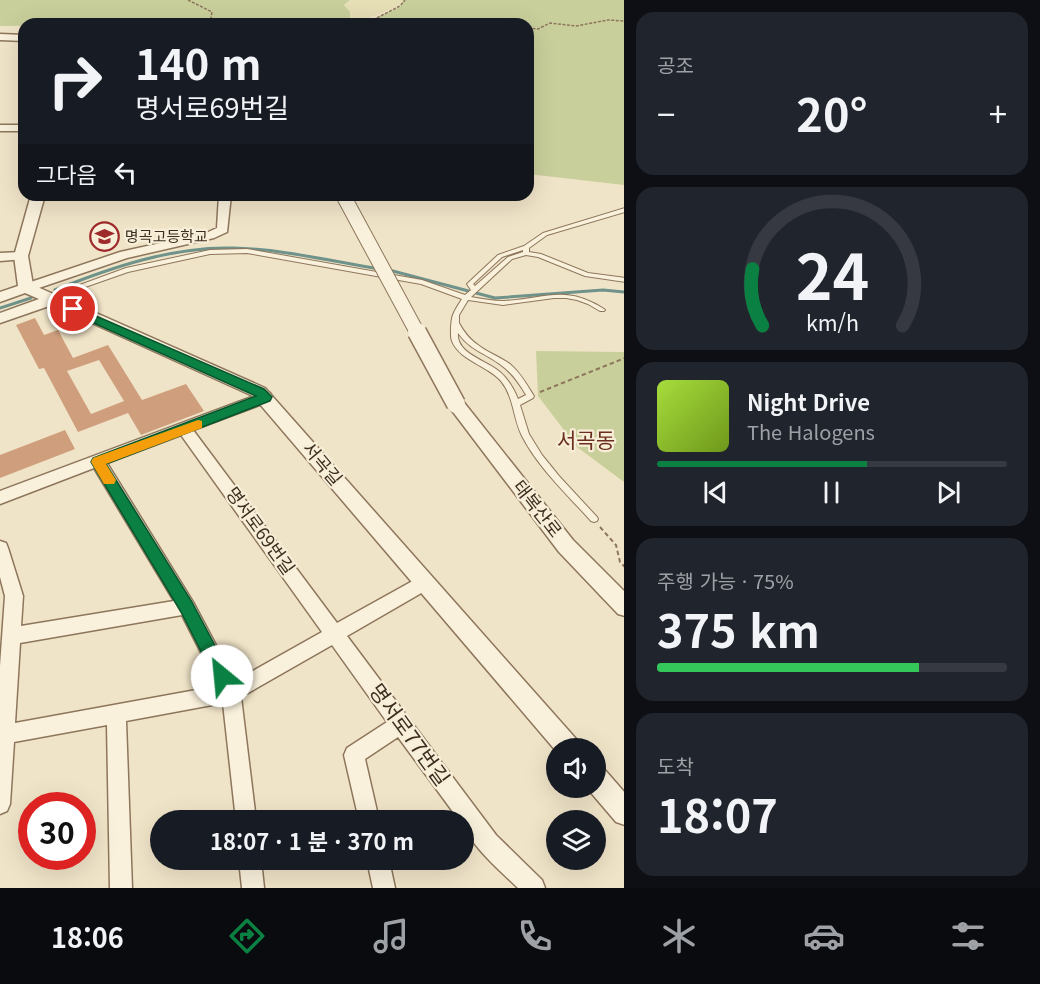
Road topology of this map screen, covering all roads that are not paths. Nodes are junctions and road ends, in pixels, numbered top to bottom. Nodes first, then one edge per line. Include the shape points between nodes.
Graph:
1 (0, 37) edge
2 (18, 38) edge
3 (0, 128) edge
4 (18, 128) edge
5 (36, 201) edge
6 (225, 201) edge
7 (346, 201) edge
8 (624, 210) edge
9 (526, 250) junction
10 (21, 256) junction
11 (0, 257) edge
12 (624, 280) edge
13 (26, 288) junction
14 (0, 297) edge
15 (466, 298) junction
16 (50, 299) junction
17 (602, 310) dead end
18 (0, 318) edge
19 (455, 322) junction
20 (265, 397) junction
21 (517, 403) junction
22 (185, 430) junction
23 (98, 462) junction
24 (0, 498) edge
25 (594, 519) road end
26 (0, 548) edge
27 (424, 583) junction
28 (187, 607) junction
29 (624, 607) edge
30 (334, 633) junction
31 (11, 636) junction
32 (231, 693) junction
33 (116, 713) junction
34 (400, 724) junction
35 (2, 735) edge
36 (560, 738) edge
37 (606, 792) edge
38 (0, 804) edge
39 (245, 810) edge
40 (367, 810) edge
41 (624, 813) edge
42 (251, 870) edge
43 (380, 870) edge
44 (121, 888) edge
45 (253, 888) edge
46 (384, 888) edge
47 (534, 888) edge

1 - 2 street
3 - 4 street
5 - 10 street
6 - 13 street via 223,230 210,236 124,255
7 - 29 street, 태복산로, bridge via 456,405 566,546
8 - 9 lane via 545,234
9 - 12 lane via 587,275
9 - 15 lane via 500,256 470,284 474,290
10 - 11 street
10 - 13 street
13 - 14 street
13 - 16 street, 서곡길
15 - 16 lane via 422,282 247,251 210,252 126,270
15 - 17 lane via 502,303 572,296 589,300
15 - 19 lane
16 - 18 street
16 - 20 street, 서곡길
19 - 21 lane via 457,346 502,377
19 - 21 lane via 465,341 513,370 529,394
20 - 22 street
20 - 27 street, 서곡길
21 - 25 lane via 523,432 542,462
22 - 23 street
22 - 30 street, 명서로69번길
23 - 24 street
23 - 28 street
26 - 31 street via 14,596
27 - 30 street
27 - 36 street, 서곡길
28 - 31 street
28 - 32 street
30 - 32 street
30 - 34 street, 명서로77번길
31 - 35 street
32 - 33 street
32 - 39 street
33 - 35 street
33 - 44 street
34 - 40 street via 354,755
34 - 47 street, 명서로77번길 via 488,843
35 - 38 street
37 - 41 street
42 - 45 street
43 - 46 street

